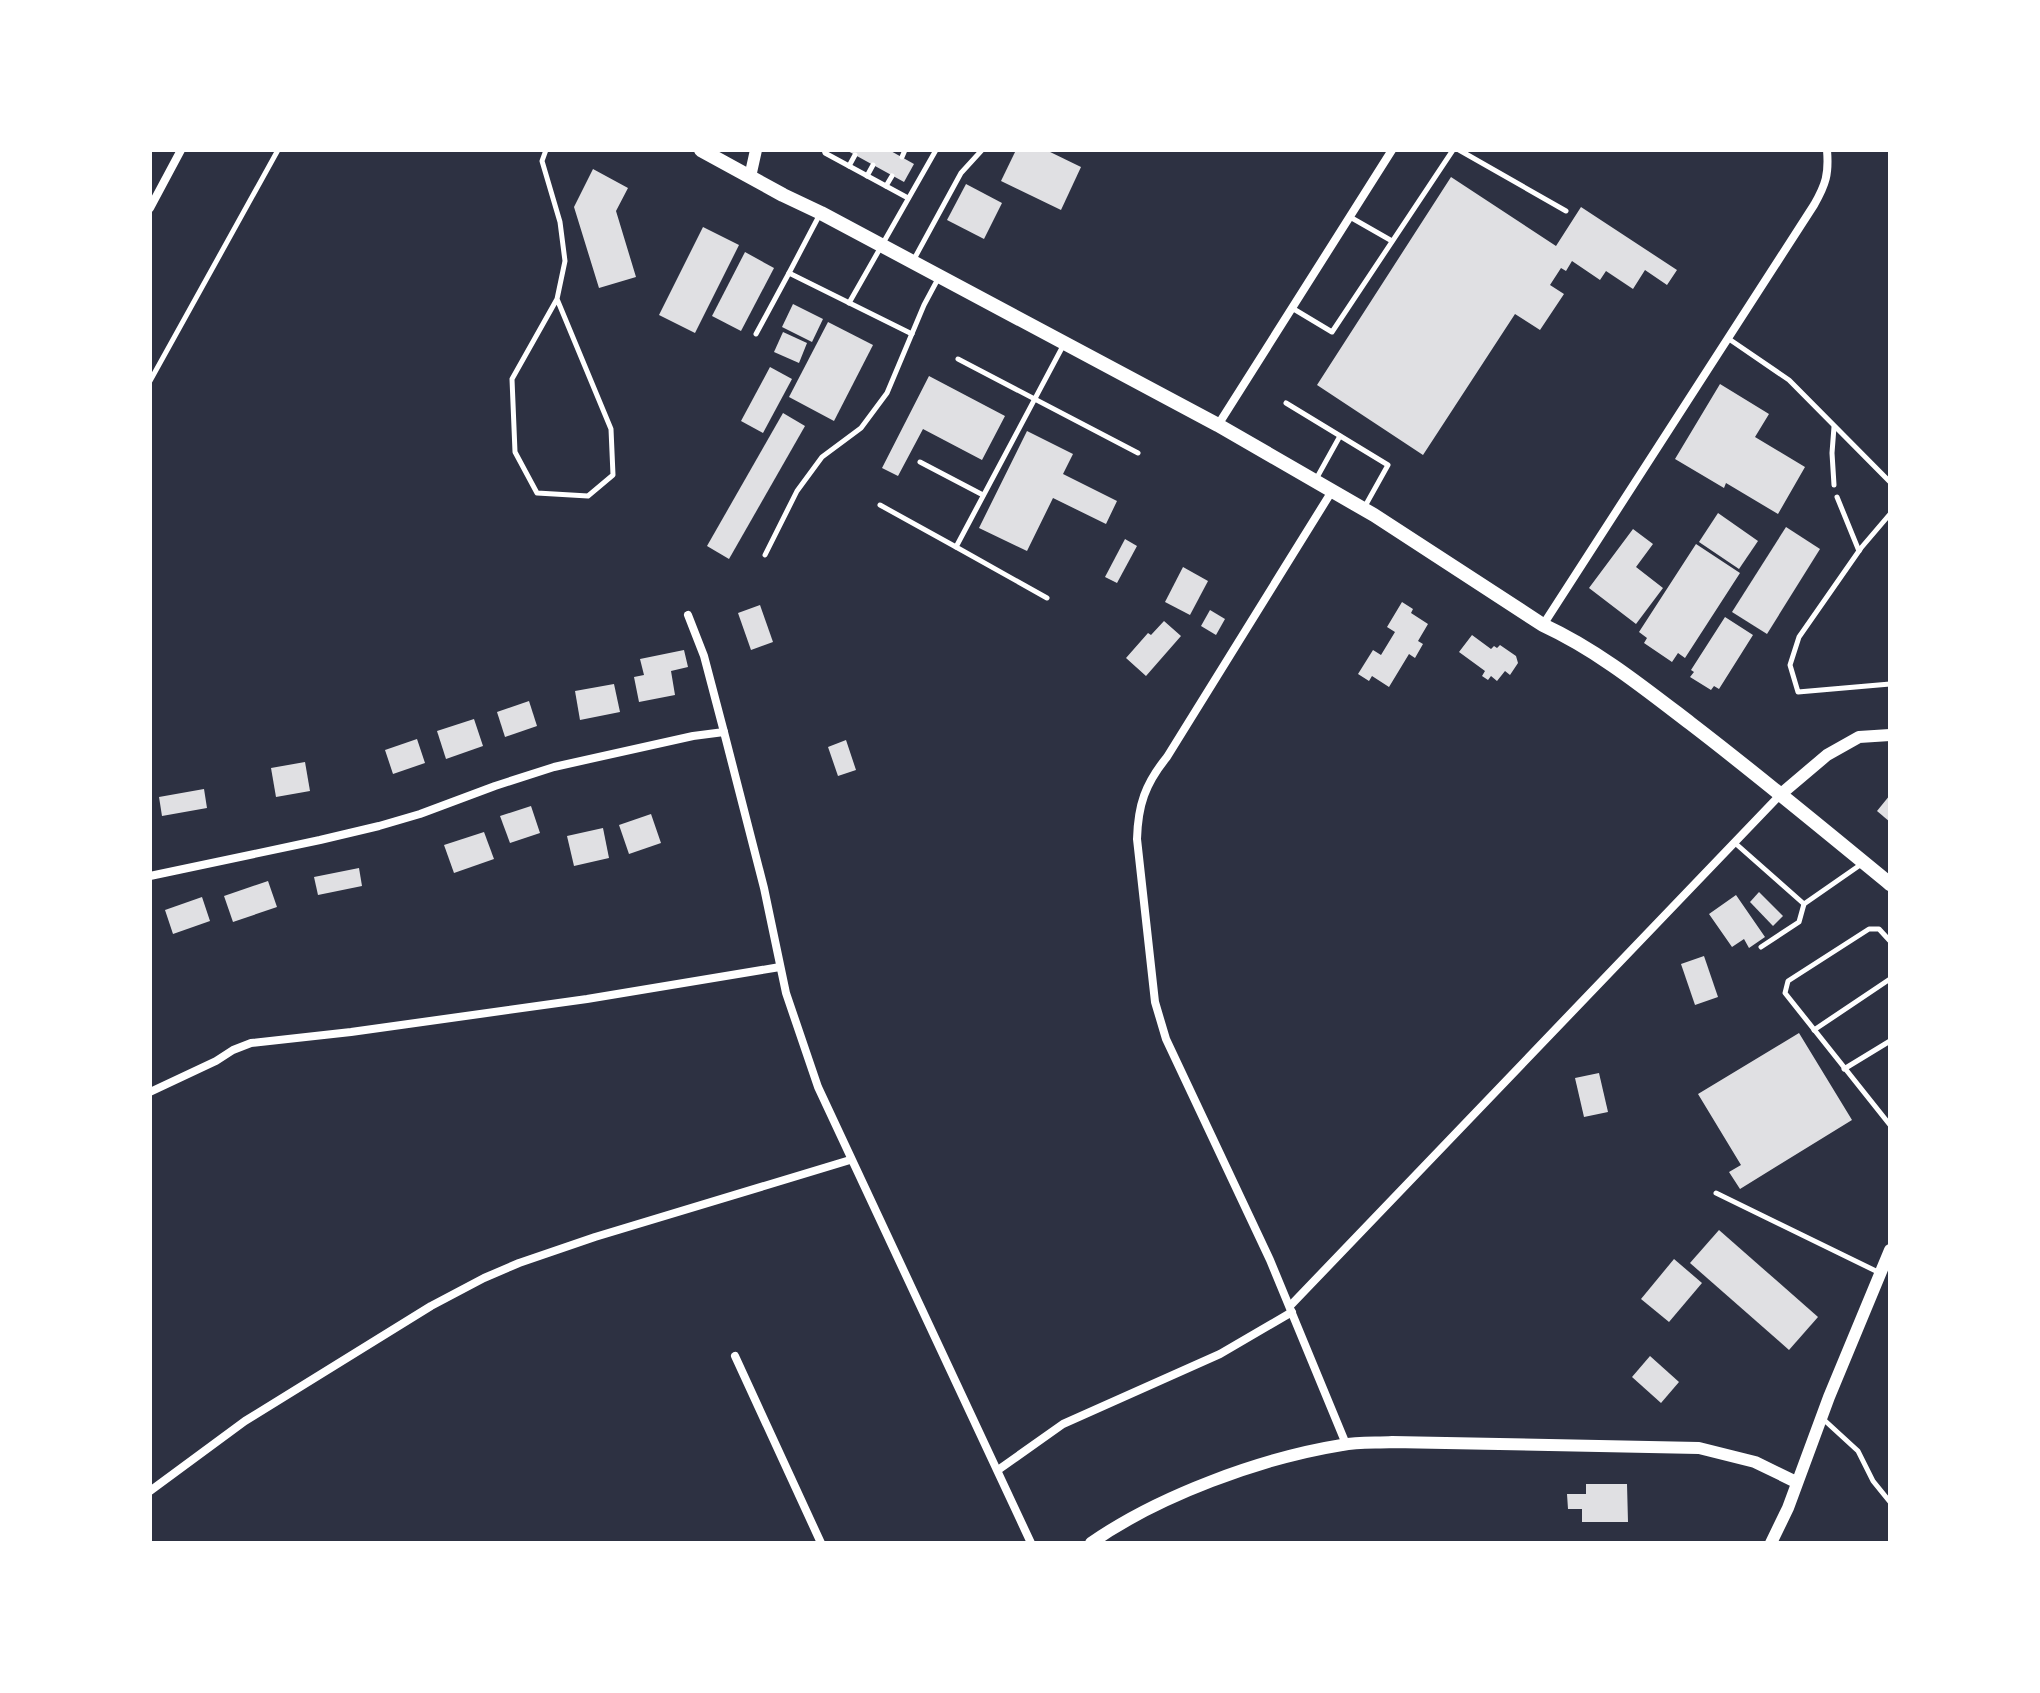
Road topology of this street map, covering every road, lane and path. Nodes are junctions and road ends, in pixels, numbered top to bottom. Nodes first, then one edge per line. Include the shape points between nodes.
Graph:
1 (181, 150) edge
2 (278, 150) edge
3 (546, 150) edge
4 (701, 150) edge
5 (756, 150) edge
6 (824, 150) edge
7 (905, 150) edge
8 (982, 150) edge
9 (1392, 150) edge
10 (1456, 150) edge
11 (1827, 150) edge
12 (933, 151) edge
13 (855, 155) dead end
14 (902, 157) dead end
15 (873, 165) dead end
16 (849, 166) junction
17 (867, 176) junction
18 (892, 176) dead end
19 (750, 177) junction
20 (886, 186) junction
21 (908, 198) junction
22 (150, 208) edge
23 (1566, 211) dead end
24 (821, 213) junction
25 (1350, 217) junction
26 (1392, 241) junction
27 (881, 245) junction
28 (912, 262) junction
29 (789, 273) junction
30 (939, 276) junction
31 (557, 299) junction
32 (849, 303) junction
33 (1292, 308) junction
34 (756, 334) dead end
35 (912, 334) junction
36 (1728, 338) junction
37 (1065, 343) junction
38 (958, 359) dead end
39 (150, 381) edge
40 (1035, 399) junction
41 (1286, 403) dead end
42 (1218, 425) junction
43 (1834, 426) junction
44 (1340, 436) junction
45 (1138, 453) dead end
46 (920, 462) dead end
47 (1315, 481) junction
48 (1890, 482) edge
49 (1834, 485) dead end
50 (1332, 491) junction
51 (983, 495) junction
52 (1837, 497) dead end
53 (880, 505) dead end
54 (1364, 509) junction
55 (1890, 514) edge
56 (956, 547) junction
57 (1859, 551) junction
58 (765, 555) dead end
59 (1047, 598) dead end
60 (688, 615) dead end
61 (1543, 625) junction
62 (1890, 684) edge
63 (724, 732) junction
64 (1890, 735) edge
65 (1781, 794) junction
66 (1735, 843) junction
67 (1864, 862) junction
68 (150, 876) edge
69 (1890, 884) edge
70 (1804, 904) junction
71 (1890, 941) edge
72 (1761, 947) dead end
73 (780, 967) junction
74 (1890, 979) edge
75 (1814, 1030) junction
76 (1890, 1041) edge
77 (1844, 1069) junction
78 (150, 1092) edge
79 (1890, 1125) edge
80 (850, 1160) junction
81 (1716, 1193) dead end
82 (1890, 1250) edge
83 (1881, 1273) junction
84 (1291, 1309) junction
85 (735, 1356) dead end
86 (1821, 1417) junction
87 (1346, 1444) junction
88 (998, 1470) junction
89 (1796, 1482) junction
90 (150, 1491) edge
91 (1890, 1502) edge
92 (821, 1543) edge
93 (1031, 1543) edge
94 (1091, 1543) edge
95 (1771, 1543) edge

1 - 22 street
2 - 39 lane
3 - 31 lane via 542,161 565,261
4 - 19 main road
5 - 19 street
6 - 16 lane
7 - 14 lane
8 - 28 lane via 961,173
9 - 25 street
10 - 23 lane
10 - 26 lane
11 - 36 street via 1824,188
12 - 21 lane
13 - 16 lane
15 - 17 lane
16 - 17 lane
17 - 20 lane
18 - 20 lane
19 - 24 main road
20 - 21 lane
21 - 27 lane
24 - 27 main road
24 - 29 lane
25 - 26 lane
25 - 33 street
26 - 33 lane via 1332,332
27 - 28 main road
27 - 32 lane
28 - 30 main road
29 - 32 lane
29 - 34 lane
30 - 35 lane
30 - 37 main road
31 - 31 lane via 512,379 515,452 537,493 588,496 613,475 611,429
32 - 35 lane
33 - 42 street
35 - 58 lane via 887,393 861,428 822,457 797,491
36 - 43 lane via 1789,380
36 - 61 street
37 - 40 lane
37 - 42 main road
38 - 40 lane
40 - 45 lane
40 - 51 lane
41 - 44 lane
42 - 47 main road
43 - 48 lane
43 - 49 lane
44 - 47 lane
44 - 54 lane via 1388,465
46 - 51 lane
47 - 50 main road
50 - 54 main road
50 - 84 street via 1154,773 1138,814 1140,881 1160,1022
51 - 56 lane
52 - 57 lane
53 - 56 lane
54 - 61 main road
55 - 57 lane
56 - 59 lane
57 - 62 lane via 1799,637 1790,665 1798,692
60 - 63 street
61 - 65 main road via 1624,672
63 - 68 street via 554,767 379,826
63 - 73 street
64 - 65 street via 1859,737 1827,755
65 - 66 street
65 - 67 main road
66 - 70 lane
66 - 84 street
67 - 69 main road
67 - 70 lane
70 - 72 lane via 1799,922
71 - 75 lane via 1879,929 1869,929 1788,981 1785,993
73 - 78 street via 587,999 251,1043
73 - 80 street via 818,1087
74 - 75 lane
75 - 77 lane
76 - 77 lane
77 - 79 lane
80 - 88 street
80 - 90 street via 595,1237 484,1278 245,1421
81 - 83 lane
82 - 83 street
83 - 86 street
84 - 87 street
84 - 88 street via 1220,1354 1063,1424
85 - 92 street
86 - 89 street
86 - 91 lane via 1858,1451
87 - 89 street via 1699,1448 1755,1462
87 - 94 street via 1267,1462 1209,1483
88 - 93 street
89 - 95 street

